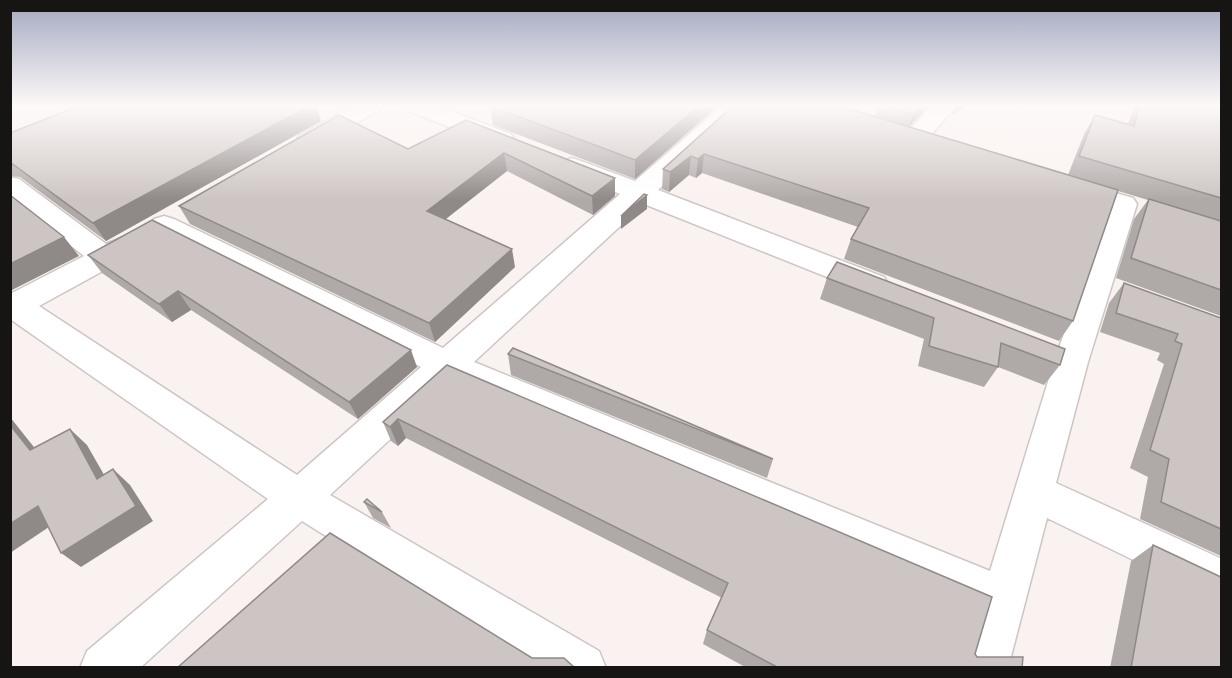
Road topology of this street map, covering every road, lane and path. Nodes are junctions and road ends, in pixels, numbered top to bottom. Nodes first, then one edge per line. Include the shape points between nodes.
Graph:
1 (316, 137) edge
2 (496, 137) edge
3 (702, 137) edge
4 (904, 137) edge
5 (947, 149) edge
6 (288, 153) edge
7 (1046, 180) edge
8 (10, 184) edge
9 (641, 192) junction
10 (195, 207) edge
11 (164, 225) junction
12 (104, 257) junction
13 (1096, 285) junction
14 (894, 292) edge
15 (1128, 296) edge
16 (13, 307) edge
17 (447, 365) junction
18 (1034, 492) junction
19 (299, 498) junction
20 (1221, 582) edge
21 (1003, 599) junction
22 (104, 668) edge
23 (582, 668) edge
24 (984, 668) edge

1 - 6 street
2 - 9 street
3 - 9 street
4 - 5 street
7 - 13 street via 1134,207
8 - 12 street
9 - 14 street
9 - 17 street
10 - 11 street
11 - 12 street
11 - 17 street
12 - 16 street
13 - 15 street
13 - 18 street via 1060,357
16 - 19 street
17 - 19 street
17 - 21 street
18 - 20 street
18 - 21 street
19 - 22 street
19 - 23 street
21 - 24 street

